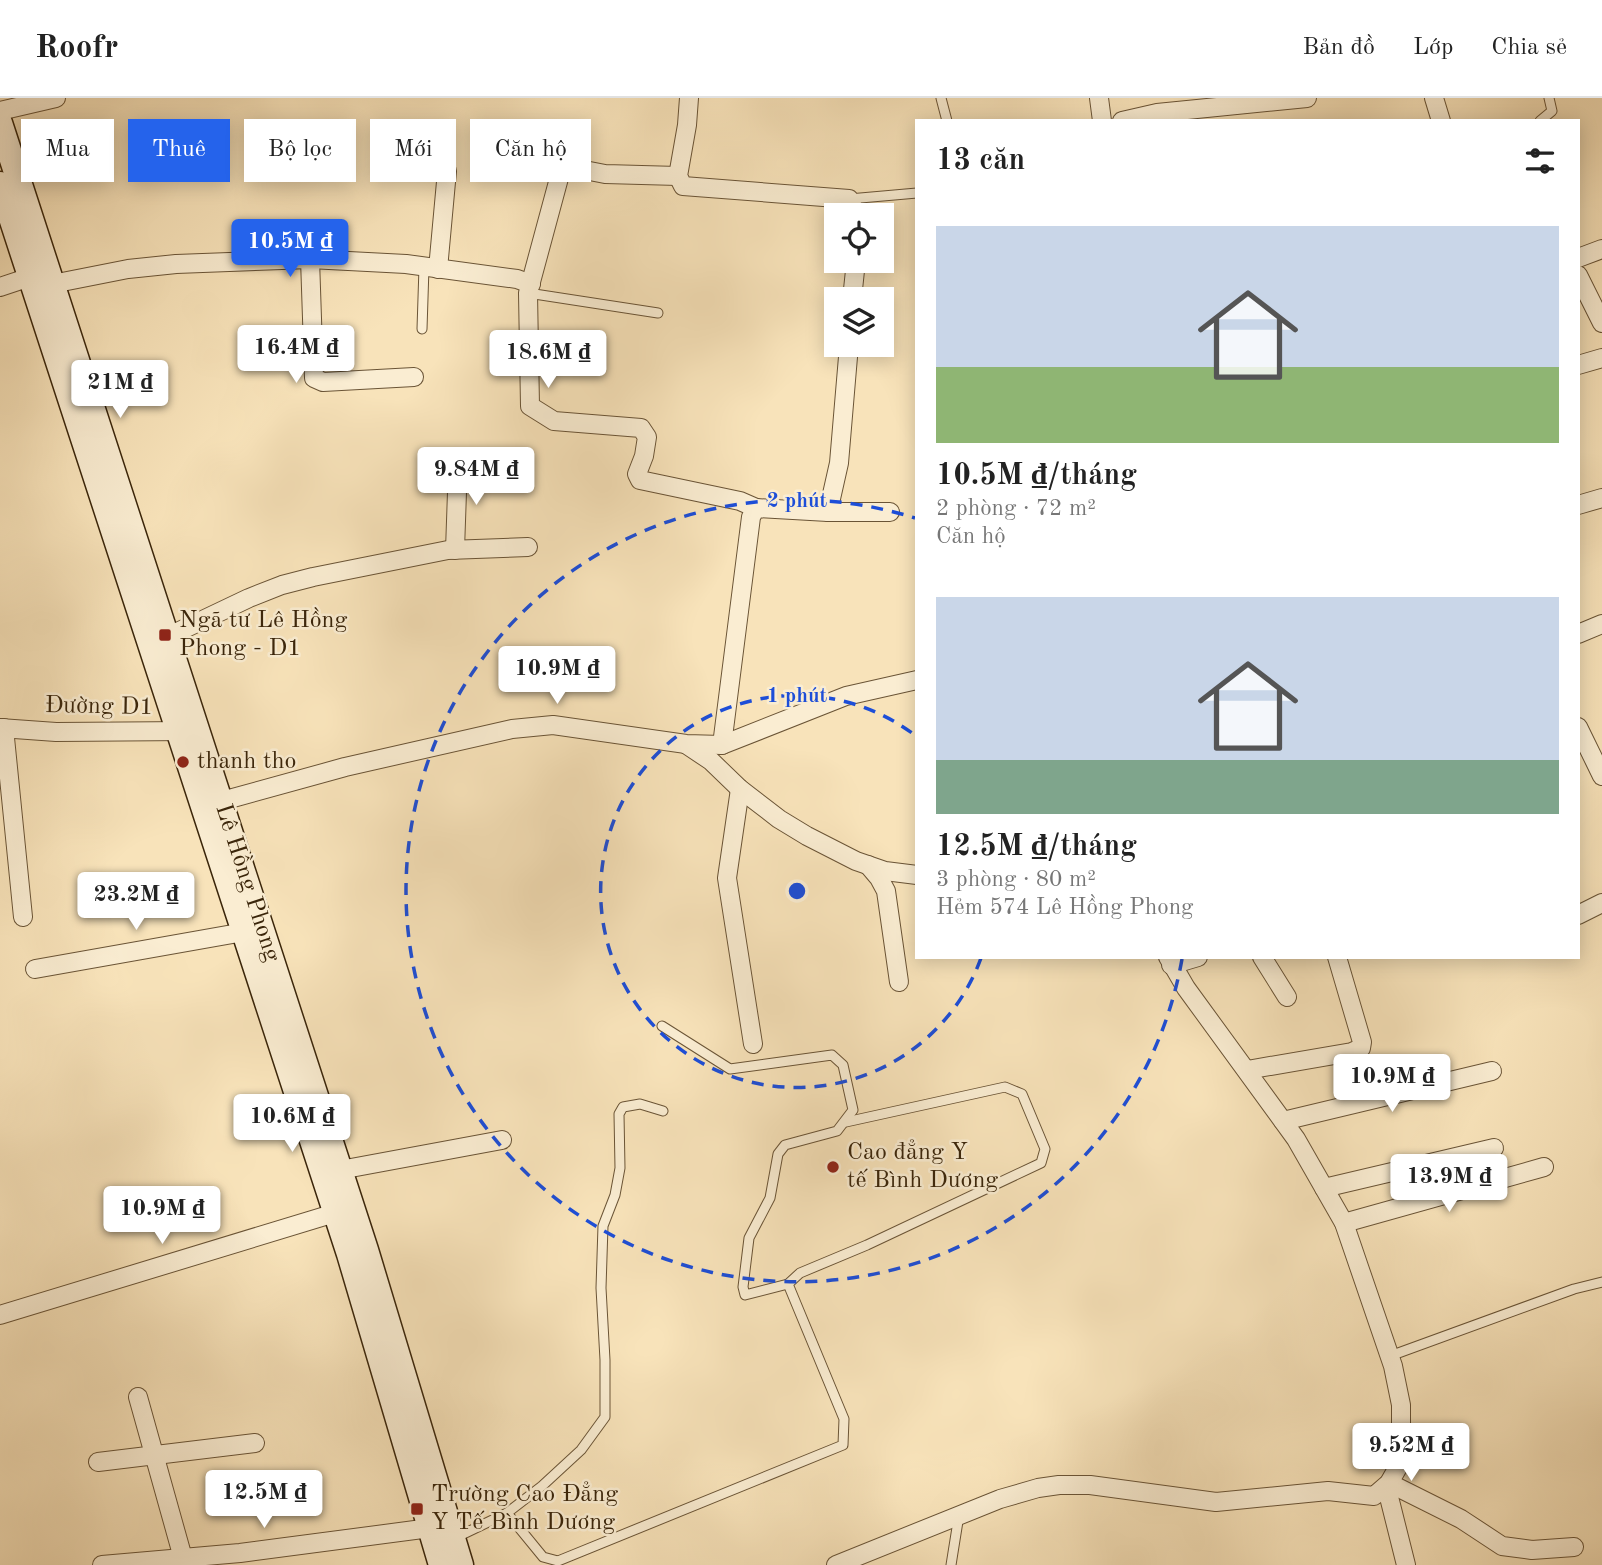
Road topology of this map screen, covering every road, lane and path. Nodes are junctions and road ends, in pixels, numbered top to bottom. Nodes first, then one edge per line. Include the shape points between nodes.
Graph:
1 (56, 98) edge
2 (690, 98) edge
3 (942, 98) edge
4 (1099, 98) edge
5 (1307, 98) edge
6 (1434, 98) edge
7 (1549, 98) edge
8 (0, 111) edge
9 (1217, 114) edge
10 (947, 119) edge
11 (1102, 119) edge
12 (1131, 119) edge
13 (1440, 119) edge
14 (1542, 119) edge
15 (0, 123) edge
16 (591, 172) edge
17 (678, 176) junction
18 (445, 182) edge
19 (558, 182) edge
20 (0, 184) edge
21 (915, 193) edge
22 (824, 203) edge
23 (871, 203) edge
24 (1602, 249) edge
25 (1580, 257) edge
26 (310, 259) junction
27 (431, 268) junction
28 (1580, 279) edge
29 (41, 280) junction
30 (0, 287) edge
31 (530, 289) junction
32 (658, 313) dead end
33 (1602, 324) edge
34 (422, 330) dead end
35 (848, 357) edge
36 (1602, 358) edge
37 (1580, 364) edge
38 (414, 377) dead end
39 (458, 463) dead end
40 (1602, 498) edge
41 (1580, 504) edge
42 (756, 508) junction
43 (828, 512) junction
44 (890, 512) dead end
45 (528, 547) dead end
46 (455, 550) junction
47 (1602, 624) edge
48 (1580, 633) edge
49 (167, 637) junction
50 (915, 680) edge
51 (2, 728) edge
52 (188, 731) junction
53 (1580, 731) edge
54 (686, 744) junction
55 (722, 745) junction
56 (1602, 776) edge
57 (740, 789) junction
58 (211, 803) junction
59 (868, 865) junction
60 (915, 875) edge
61 (1602, 903) edge
62 (1580, 914) edge
63 (23, 917) dead end
64 (244, 932) junction
65 (1263, 959) edge
66 (1338, 959) edge
67 (1170, 961) edge
68 (35, 969) dead end
69 (899, 982) dead end
70 (1287, 997) dead end
71 (662, 1026) dead end
72 (752, 1044) dead end
73 (1247, 1070) junction
74 (1492, 1071) dead end
75 (663, 1111) dead end
76 (1283, 1121) junction
77 (846, 1122) junction
78 (502, 1140) dead end
79 (1494, 1148) dead end
80 (1544, 1167) dead end
81 (340, 1170) junction
82 (1324, 1188) junction
83 (344, 1210) junction
84 (1343, 1223) junction
85 (1602, 1282) edge
86 (788, 1284) junction
87 (0, 1315) edge
88 (1390, 1356) junction
89 (138, 1397) dead end
90 (255, 1443) dead end
91 (154, 1457) junction
92 (98, 1462) dead end
93 (1387, 1486) junction
94 (507, 1513) junction
95 (959, 1515) junction
96 (430, 1528) junction
97 (453, 1539) junction
98 (1574, 1547) dead end
99 (183, 1558) junction
100 (102, 1565) edge
101 (441, 1565) edge
102 (461, 1565) edge
103 (836, 1565) edge
104 (951, 1565) edge
105 (1406, 1565) edge

1 - 8 street
2 - 17 street
3 - 10 lane
4 - 11 street
5 - 9 street
6 - 13 street
7 - 14 lane via 1552,111
9 - 12 street via 1157,113
15 - 29 street, Lê Hồng Phong
16 - 17 street
17 - 22 street via 682,186
18 - 27 street
19 - 31 street
20 - 29 street, Lê Hồng Phong
21 - 23 lane
24 - 25 street
26 - 27 street
26 - 29 street via 176,264
26 - 38 street via 314,378 323,382
27 - 31 street via 517,279
27 - 34 lane
28 - 33 street
29 - 30 street
29 - 49 street, Lê Hồng Phong
29 - 52 street, Lê Hồng Phong
31 - 32 lane
31 - 42 street via 530,406 554,421 641,428 647,437 637,474 640,480
35 - 43 street via 839,463
36 - 37 street
39 - 46 street
40 - 41 street
42 - 43 street
42 - 55 street via 738,601
43 - 44 street
45 - 46 street
46 - 49 street via 282,584
47 - 48 street
49 - 52 street, Lê Hồng Phong
50 - 55 street via 846,696
51 - 52 street, Đường D1
51 - 63 street
52 - 58 street, Lê Hồng Phong
53 - 56 street
54 - 55 street
54 - 57 street
54 - 58 street via 553,724 512,729
57 - 59 street via 798,830
57 - 72 street via 727,878
58 - 64 street, Lê Hồng Phong
58 - 81 street, Lê Hồng Phong
59 - 60 street
59 - 69 street via 886,891
61 - 62 street
64 - 68 street
64 - 83 street, Lê Hồng Phong
65 - 70 street
66 - 73 street via 1361,1048
67 - 73 street
71 - 77 lane via 730,1069 832,1055 844,1065 853,1110
73 - 76 street
74 - 76 street
75 - 94 lane via 640,1104 623,1107 619,1114 620,1168 603,1226 605,1417 580,1450
76 - 82 street
77 - 86 lane via 837,1130 785,1145 778,1154 770,1198 749,1238 743,1287 745,1295
77 - 86 lane via 1005,1087 1022,1094 1045,1149 1041,1163 800,1273
78 - 81 street
79 - 82 street
80 - 84 street
81 - 83 street, Lê Hồng Phong
82 - 84 street
83 - 87 street
83 - 96 street, Lê Hồng Phong
83 - 97 street, Lê Hồng Phong
84 - 88 street
85 - 88 lane
86 - 94 lane via 844,1419 844,1444 558,1561 543,1557
88 - 93 street via 1401,1405 1402,1441 1401,1462
89 - 91 street
90 - 91 street
91 - 92 street
91 - 99 street
93 - 95 street via 1374,1496 1328,1491 1216,1502 1059,1485 1019,1493
93 - 98 street via 1461,1519 1502,1546 1532,1550
93 - 105 street
94 - 97 lane
95 - 103 street
95 - 104 lane
96 - 99 street
96 - 101 street, Lê Hồng Phong
97 - 102 street, Lê Hồng Phong
99 - 100 street

